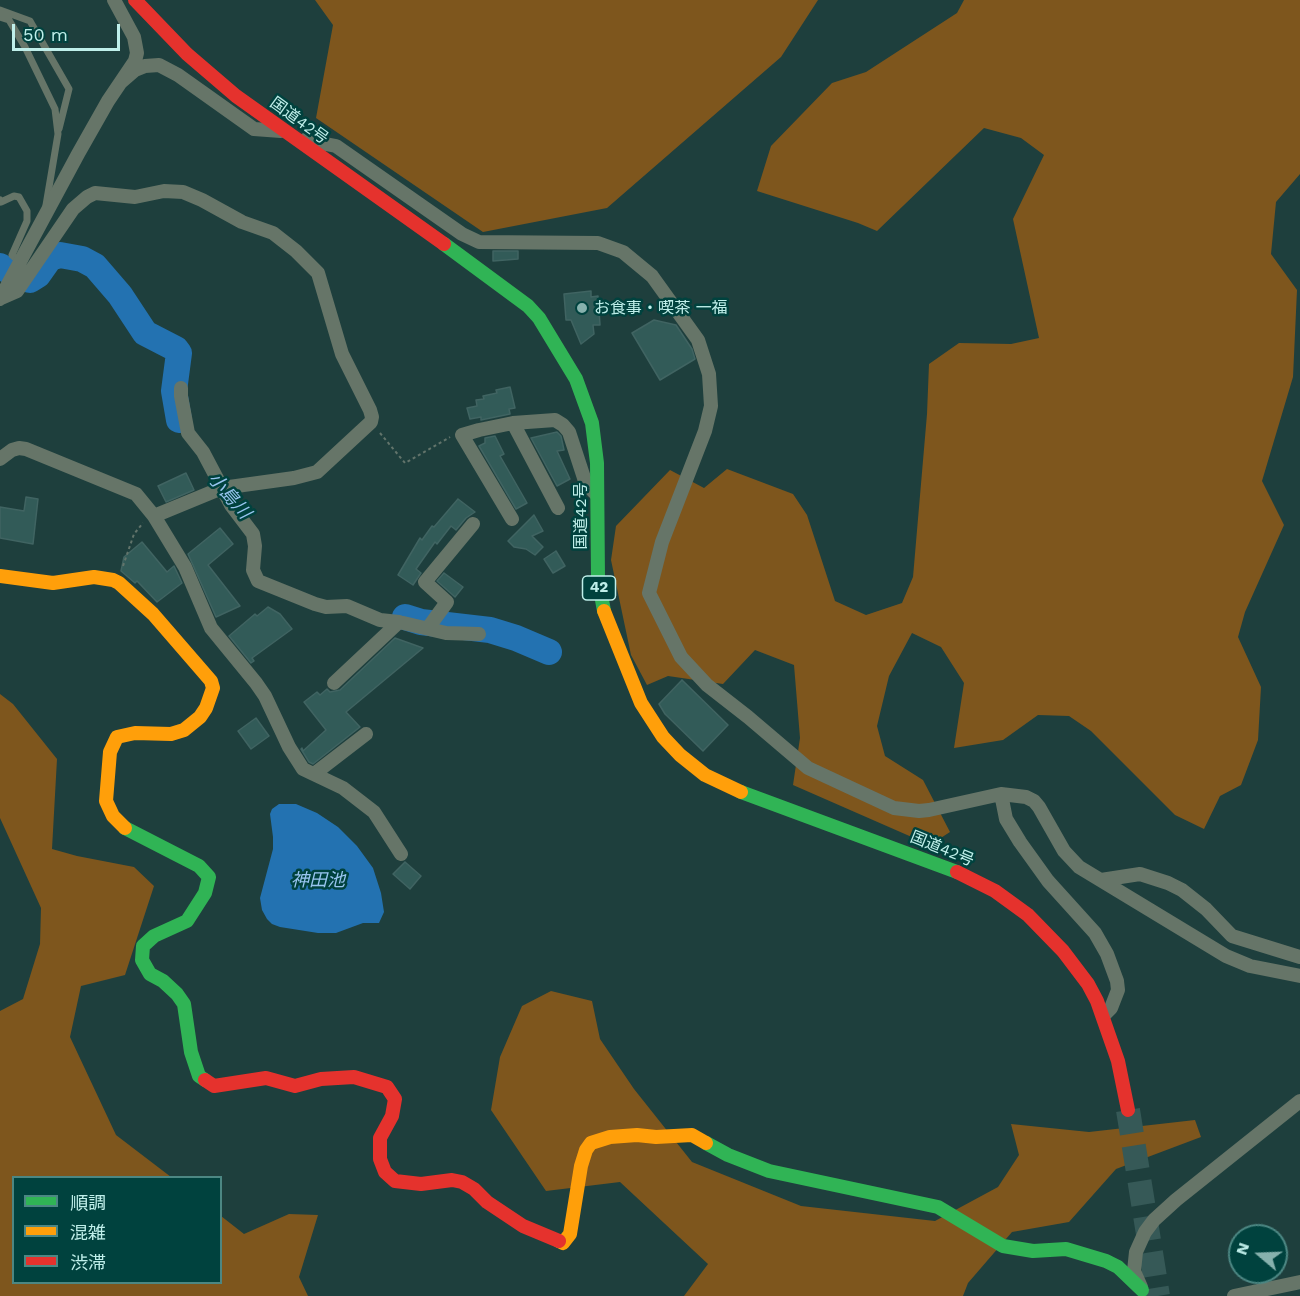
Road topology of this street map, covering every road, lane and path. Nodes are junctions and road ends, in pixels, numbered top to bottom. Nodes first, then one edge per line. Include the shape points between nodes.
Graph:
1 (114, 0) edge
2 (135, 0) edge
3 (0, 10) edge
4 (0, 17) edge
5 (120, 83) junction
6 (285, 132) junction
7 (58, 134) junction
8 (0, 200) edge
9 (44, 216) junction
10 (20, 262) junction
11 (0, 298) edge
12 (181, 388) dead end
13 (371, 422) junction
14 (513, 423) junction
15 (462, 435) junction
16 (0, 459) edge
17 (222, 488) junction
18 (597, 496) junction
19 (558, 508) dead end
20 (153, 516) junction
21 (512, 519) dead end
22 (473, 524) dead end
23 (0, 576) edge
24 (119, 583) junction
25 (399, 622) junction
26 (428, 628) junction
27 (479, 634) dead end
28 (334, 683) dead end
29 (366, 734) dead end
30 (314, 774) junction
31 (1001, 794) junction
32 (401, 854) dead end
33 (1101, 880) junction
34 (1300, 957) edge
35 (1300, 976) edge
36 (1103, 1016) junction
37 (1300, 1101) edge
38 (1128, 1110) tunnel mouth
39 (1300, 1282) edge
40 (1145, 1293) edge
41 (1234, 1296) edge

1 - 5 street via 137,46 135,61
2 - 6 main road, 国道42号 / 42 via 187,54
3 - 7 lane via 30,21 69,89
4 - 7 lane via 9,20 25,47 55,109
5 - 6 street via 135,70 159,65 254,129
5 - 9 street
6 - 18 main road, 国道42号 / 42 via 488,276 539,318 576,379 592,423
6 - 31 street via 336,146 479,242 598,243 623,252 647,271 698,340 711,384 709,418 649,587 650,598 681,657 707,685 808,768 894,808 929,810
7 - 9 lane
8 - 10 lane via 20,197 27,211 27,221 12,255
9 - 10 street
10 - 11 street
11 - 13 street via 17,291 73,209 87,197 95,193 135,197 183,192 273,234 318,273 342,354 370,410
12 - 17 street via 188,433
13 - 15 path via 405,463 453,435
13 - 17 street via 317,472
14 - 15 street
14 - 18 street via 555,420 563,424 586,484
14 - 19 street
15 - 21 street
16 - 20 street via 19,448 46,455 130,490
17 - 20 street
17 - 25 street via 253,534 253,570 258,581 315,604 347,606 371,618
18 - 36 main road, 国道42号 / 42 via 598,578 605,617 641,703 680,755 705,775 733,789 947,867 994,891 1028,915 1063,951 1088,984
20 - 24 path via 134,534
20 - 30 street via 185,567 211,628 261,689 299,764 305,772
22 - 26 street via 425,582 447,602
23 - 24 main road via 53,583 94,577
24 - 40 main road via 153,614 213,688 200,717 184,730 117,737 110,752 106,801 113,816 128,831 199,866 209,877 205,893 187,921 154,936 143,946 142,960 150,974 163,981 184,1004 199,1076 214,1086 266,1078 296,1086 321,1079 354,1077 387,1087 395,1099 392,1116 380,1138 380,1159 385,1172 395,1181 462,1182 523,1226 563,1243 570,1234 581,1166 591,1143 610,1137 692,1135 769,1171 938,1208 1004,1246 1033,1251 1066,1249 1106,1261
25 - 26 street
25 - 28 street
26 - 27 street
29 - 30 street
30 - 32 street via 343,788 374,812
31 - 33 street via 1034,801 1070,860
31 - 36 street via 1006,819 1020,842 1058,894 1095,933 1107,954 1118,990
33 - 34 street via 1134,874 1167,883 1206,909 1233,936
33 - 35 street via 1226,956 1250,966
36 - 38 main road, 国道42号 / 42
37 - 40 street via 1154,1220 1136,1252 1134,1270
39 - 41 street

